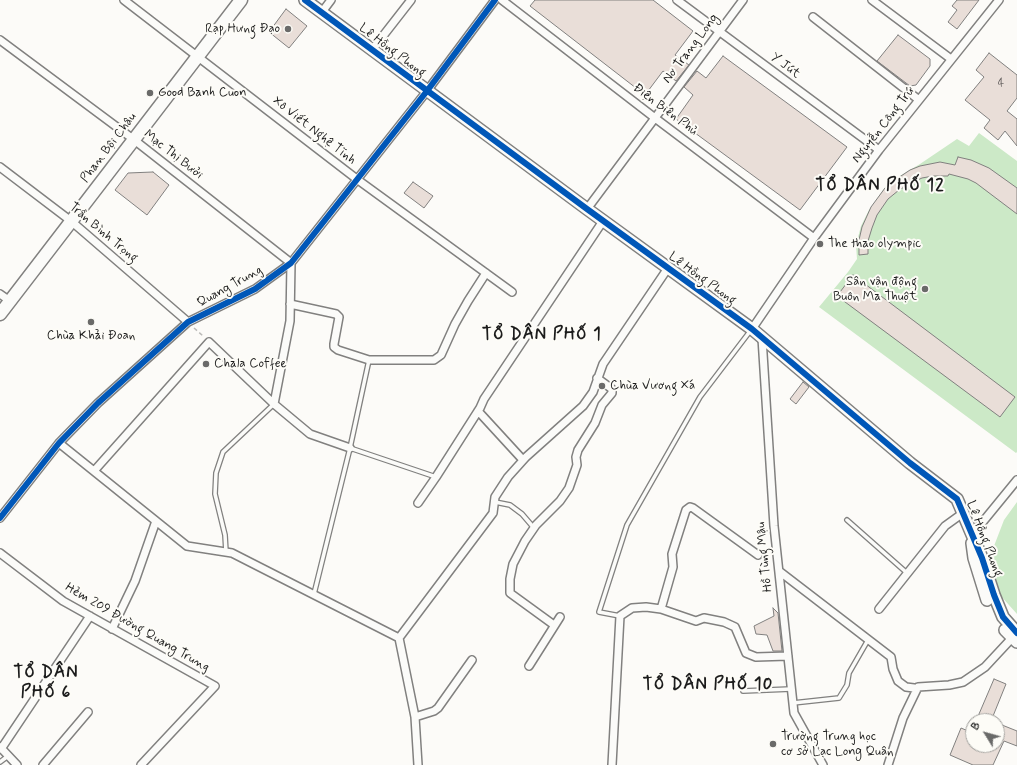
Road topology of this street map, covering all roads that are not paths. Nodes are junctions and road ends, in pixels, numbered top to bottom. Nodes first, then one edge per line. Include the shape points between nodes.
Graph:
1 (124, 0) edge
2 (241, 0) edge
3 (305, 0) edge
4 (331, 0) edge
5 (411, 0) edge
6 (495, 0) edge
7 (502, 0) edge
8 (677, 0) edge
9 (743, 0) edge
10 (872, 0) edge
11 (999, 0) edge
12 (322, 12) junction
13 (813, 17) dead end
14 (720, 32) junction
15 (0, 40) edge
16 (372, 50) junction
17 (198, 56) junction
18 (951, 59) junction
19 (427, 91) junction
20 (919, 100) junction
21 (655, 118) junction
22 (133, 139) junction
23 (879, 150) junction
24 (0, 167) edge
25 (358, 180) junction
26 (587, 209) junction
27 (71, 221) junction
28 (603, 221) junction
29 (814, 238) junction
30 (291, 263) junction
31 (668, 268) junction
32 (486, 273) junction
33 (512, 292) dead end
34 (5, 297) edge
35 (290, 304) junction
36 (0, 314) edge
37 (188, 322) junction
38 (752, 329) junction
39 (762, 338) junction
40 (369, 360) junction
41 (598, 378) junction
42 (274, 404) junction
43 (478, 411) junction
44 (59, 442) junction
45 (350, 448) junction
46 (523, 460) junction
47 (94, 471) junction
48 (436, 477) junction
49 (1017, 480) edge
50 (494, 502) junction
51 (418, 503) dead end
52 (963, 513) junction
53 (0, 518) edge
54 (846, 520) dead end
55 (156, 521) junction
56 (534, 528) junction
57 (972, 535) junction
58 (226, 552) junction
59 (0, 553) edge
60 (758, 556) dead end
61 (779, 571) junction
62 (908, 573) junction
63 (314, 594) junction
64 (661, 609) junction
65 (879, 609) dead end
66 (90, 616) junction
67 (620, 616) junction
68 (560, 617) dead end
69 (554, 626) junction
70 (112, 629) junction
71 (399, 638) junction
72 (1015, 638) edge
73 (868, 640) junction
74 (788, 656) junction
75 (472, 660) dead end
76 (529, 666) dead end
77 (916, 688) junction
78 (791, 689) junction
79 (743, 691) dead end
80 (793, 703) junction
81 (88, 712) dead end
82 (415, 717) junction
83 (1, 748) edge
84 (8, 756) junction
85 (0, 762) edge
86 (17, 765) edge
87 (43, 765) edge
88 (141, 765) edge
89 (418, 765) edge
90 (612, 765) edge
91 (823, 765) edge
92 (888, 765) edge

1 - 17 street, Xô Viết Nghệ Tĩnh
2 - 17 main road, Phan Bội Châu
3 - 12 street, Lê Hồng Phong
4 - 12 street
5 - 16 street
6 - 19 street, Quang Trung
7 - 21 street, Điện Biên Phủ
8 - 14 street, Y Jút
9 - 14 street, Nơ Trang Long
10 - 18 street
11 - 18 street, Nguyễn Công Trứ
12 - 16 street, Lê Hồng Phong
13 - 20 street
14 - 21 street, Nơ Trang Long
14 - 23 street, Y Jút
15 - 22 street, Mạc Thị Bưởi
16 - 19 street, Lê Hồng Phong
17 - 22 main road, Phan Bội Châu
17 - 25 street, Xô Viết Nghệ Tĩnh
18 - 20 street, Nguyễn Công Trứ
19 - 25 street, Quang Trung
19 - 26 street, Lê Hồng Phong
20 - 23 street, Nguyễn Công Trứ
21 - 26 street, Nơ Trang Long
21 - 29 street, Điện Biên Phủ
22 - 27 main road, Phan Bội Châu
22 - 30 street, Mạc Thị Bưởi
23 - 29 street, Nguyễn Công Trứ
24 - 27 street, Trần Bình Trọng
25 - 30 street, Quang Trung
25 - 32 street, Xô Viết Nghệ Tĩnh
26 - 28 street, Lê Hồng Phong
27 - 34 main road, Phan Bội Châu
27 - 37 street, Trần Bình Trọng
28 - 31 street, Lê Hồng Phong
28 - 43 street
29 - 38 street, Nguyễn Công Trứ
30 - 35 street
30 - 37 street, Quang Trung via 255,289
31 - 38 street, Lê Hồng Phong
31 - 41 street via 603,364
32 - 33 street, Xô Viết Nghệ Tĩnh
32 - 40 street via 438,358
34 - 36 main road, Phan Bội Châu
35 - 40 street via 336,314 339,317 334,347
35 - 42 street via 290,321
37 - 44 street, Quang Trung
38 - 39 street, Lê Hồng Phong
38 - 67 lane via 700,397 627,525 599,612
39 - 52 street, Lê Hồng Phong via 910,463 957,499
39 - 61 street, Hồ Tùng Mậu
40 - 45 lane
41 - 46 street via 583,406
41 - 56 street via 612,389 612,393 602,405 595,423 578,450 577,465 569,488
42 - 45 street via 310,434
42 - 47 street via 209,342
42 - 58 lane via 223,452 216,473 215,494 225,535
43 - 46 street
43 - 48 street
44 - 47 street
44 - 53 street, Quang Trung
45 - 48 lane
45 - 63 lane
46 - 50 street via 508,477
47 - 55 street
48 - 51 street
49 - 57 street
50 - 56 lane via 510,506 522,514
50 - 71 street via 494,513
52 - 57 street, Lê Hồng Phong
52 - 62 street via 945,526
54 - 62 lane
55 - 58 street via 187,546
55 - 70 street via 136,581
56 - 69 street via 513,564 510,593
57 - 72 street, Lê Hồng Phong via 974,558 987,600 997,622
58 - 63 street
59 - 66 street, Hẻm 209 Đường Quang Trung via 63,601
60 - 64 street via 693,508 686,510 672,554 673,567
61 - 73 street
61 - 74 street, Hồ Tùng Mậu
62 - 65 street
63 - 71 street
64 - 67 street via 632,608
64 - 74 street via 696,620 704,618 735,627 746,653 756,657
66 - 70 street, Hẻm 209 Đường Quang Trung
66 - 83 street
67 - 90 street
68 - 69 street
69 - 76 street
70 - 88 street, Hẻm 209 Đường Quang Trung via 215,686
71 - 82 street
72 - 77 street via 985,667 963,682
73 - 77 street via 891,657 898,681 906,687
73 - 80 lane via 839,698
74 - 78 street, Hồ Tùng Mậu
75 - 82 street via 438,708
77 - 92 street
78 - 79 lane
78 - 80 street, Hồ Tùng Mậu
80 - 91 street, Hồ Tùng Mậu via 794,713
81 - 87 street
82 - 89 street
83 - 84 street
84 - 85 lane
84 - 86 street

